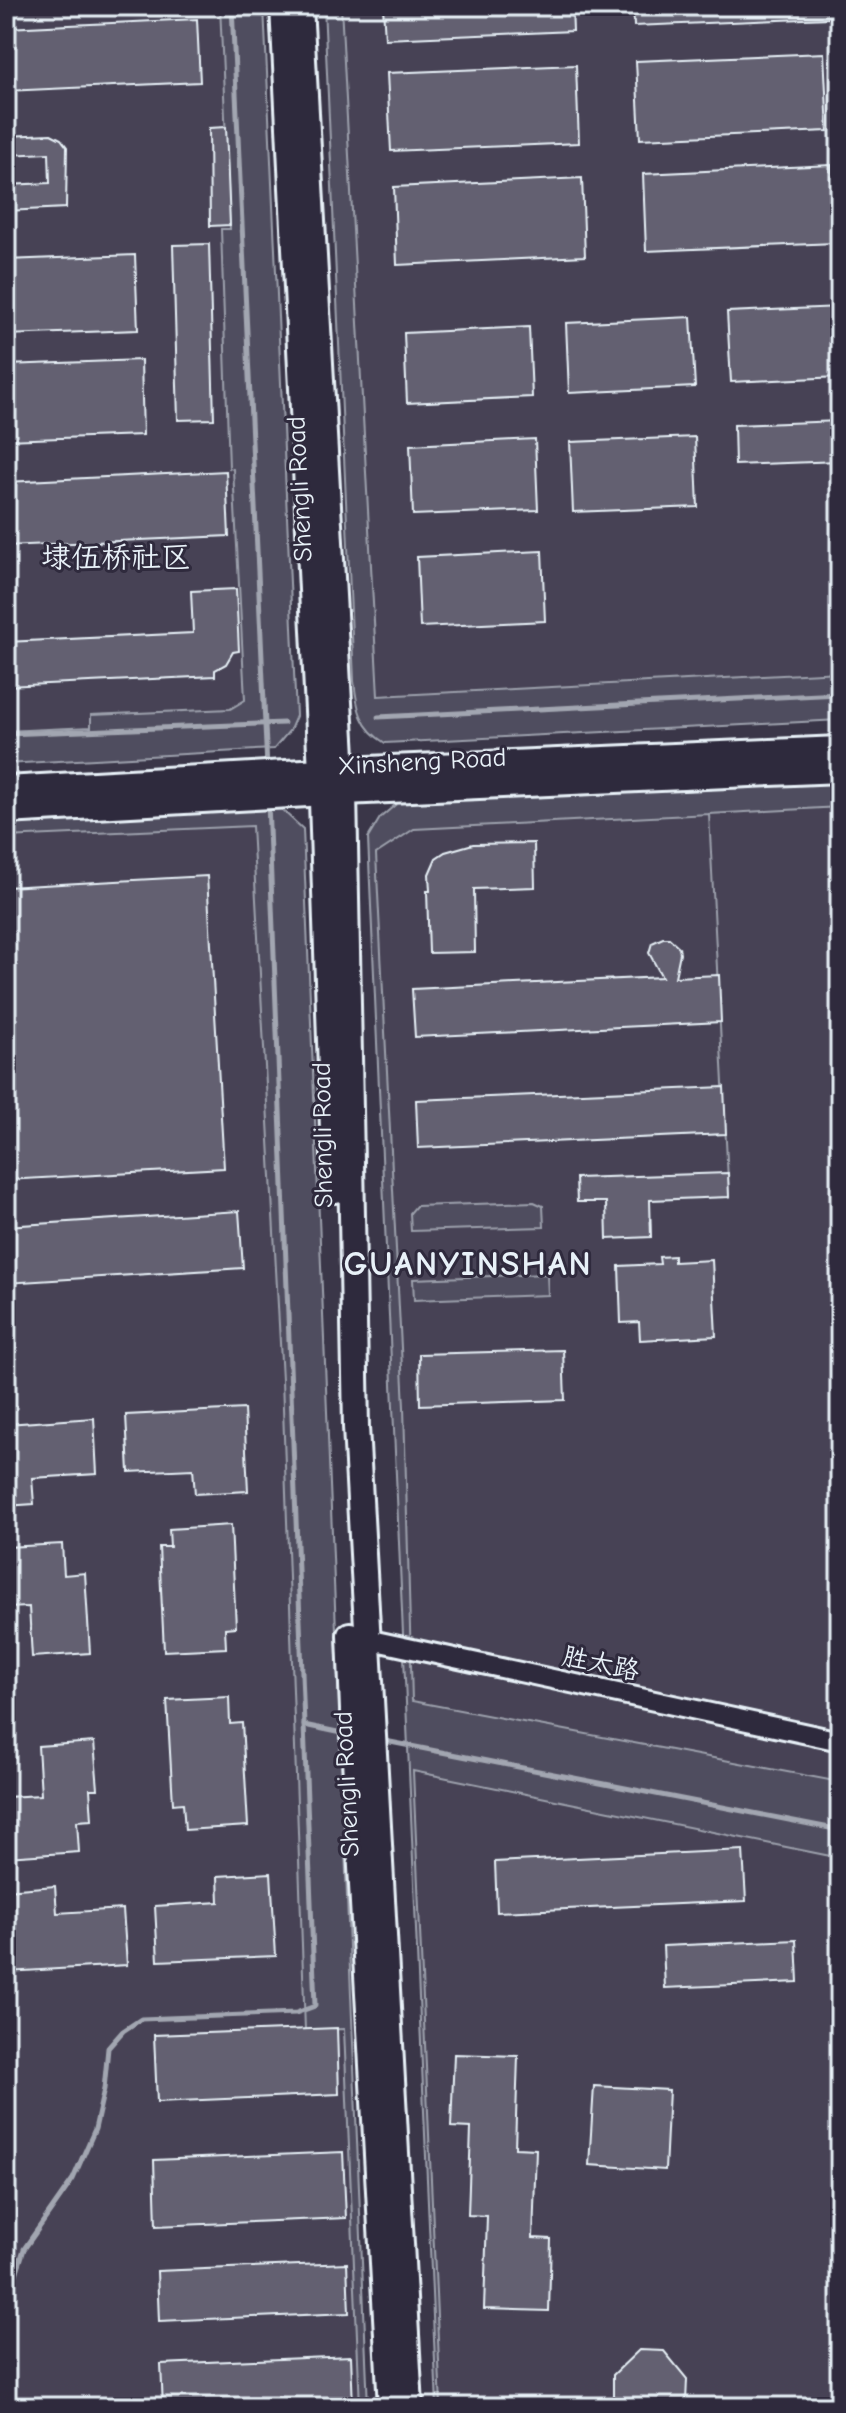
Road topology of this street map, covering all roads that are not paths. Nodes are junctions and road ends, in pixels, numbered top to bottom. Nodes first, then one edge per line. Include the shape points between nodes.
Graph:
1 (283, 6) edge
2 (300, 6) edge
3 (840, 749) edge
4 (840, 770) edge
5 (332, 782) junction
6 (6, 789) edge
7 (6, 811) edge
8 (358, 1637) junction
9 (840, 1741) edge
10 (364, 1759) junction
11 (391, 2407) edge
12 (410, 2407) edge

1 - 5 street, Shengli Road
2 - 5 street, Shengli Road
3 - 5 street, Xinsheng Road
4 - 5 street, Xinsheng Road
5 - 6 street, Xinsheng Road
5 - 7 street, Xinsheng Road
5 - 8 street, Shengli Road via 341,1428
8 - 9 street, 胜太路
8 - 10 street, Shengli Road
10 - 11 street, Shengli Road
10 - 12 street, Shengli Road

